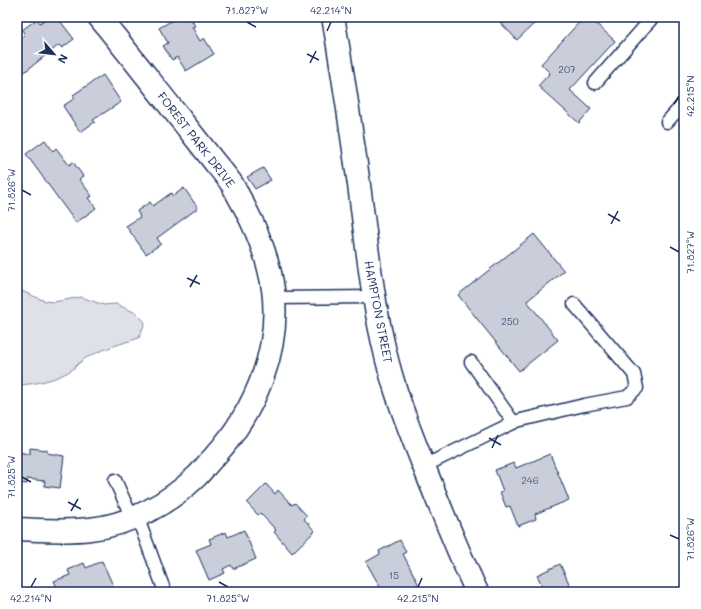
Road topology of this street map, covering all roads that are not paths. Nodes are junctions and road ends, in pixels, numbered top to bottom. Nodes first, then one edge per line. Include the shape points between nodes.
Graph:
1 (333, 17) edge
2 (653, 17) edge
3 (103, 18) edge
4 (595, 83) dead end
5 (684, 103) edge
6 (667, 122) dead end
7 (275, 298) junction
8 (374, 298) junction
9 (574, 304) dead end
10 (471, 362) dead end
11 (514, 423) junction
12 (424, 466) junction
13 (115, 480) dead end
14 (134, 517) junction
15 (17, 529) edge
16 (165, 592) edge
17 (477, 592) edge

1 - 8 street, HAMPTON STREET
2 - 4 lane
3 - 7 street, FOREST PARK DRIVE via 232,184 260,238
5 - 6 lane
7 - 8 lane
7 - 14 street, FOREST PARK DRIVE via 275,319 268,360 256,394 238,427 226,444 179,491
8 - 12 street, HAMPTON STREET via 382,342 400,405
9 - 11 lane via 634,374 637,388 627,397
10 - 11 lane
11 - 12 lane
12 - 17 street, HAMPTON STREET
13 - 14 lane
14 - 15 street, FOREST PARK DRIVE via 91,529
14 - 16 lane

